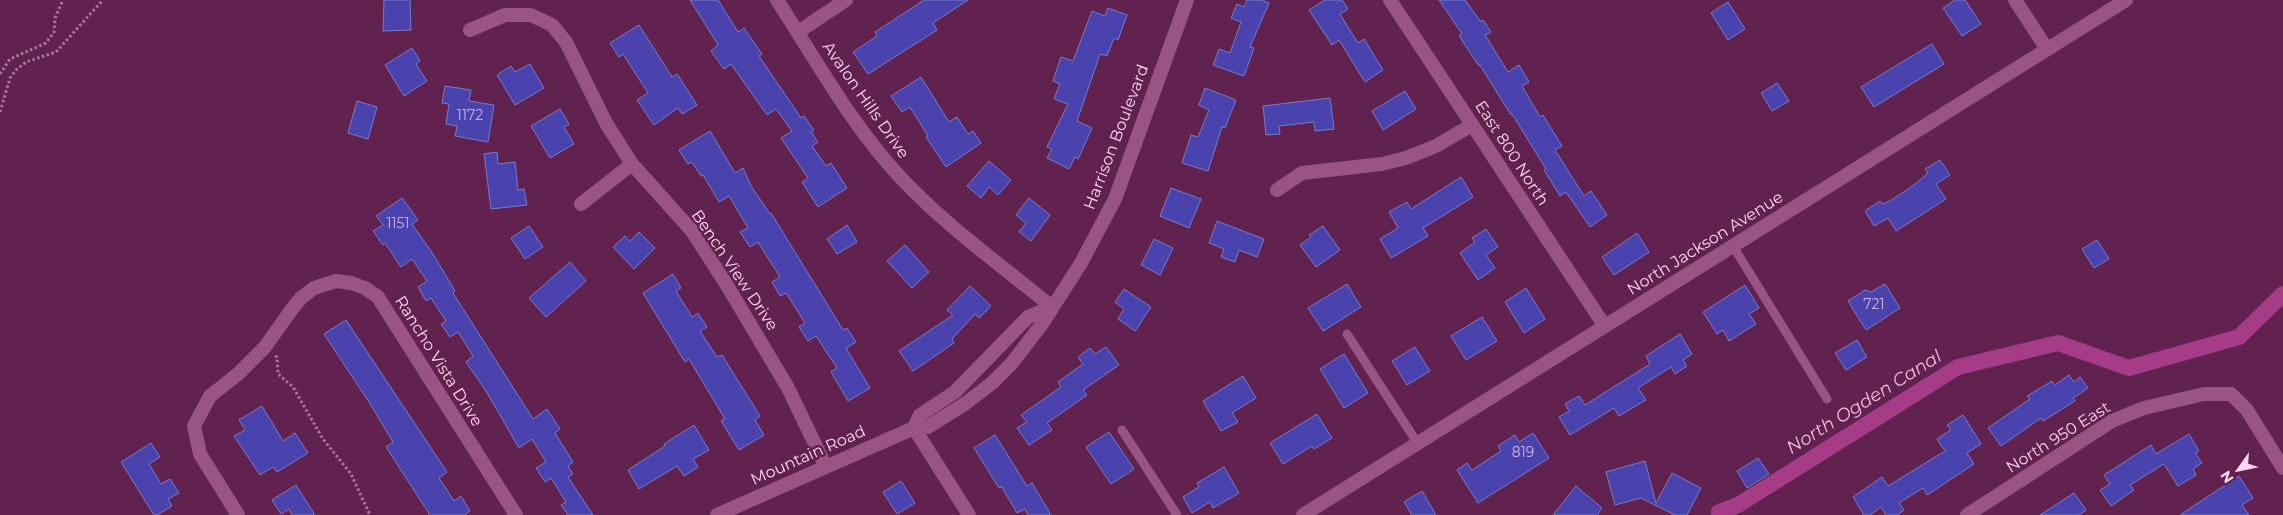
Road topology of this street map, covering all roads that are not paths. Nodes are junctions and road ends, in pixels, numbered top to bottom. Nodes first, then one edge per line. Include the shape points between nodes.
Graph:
1 (777, 0) edge
2 (846, 0) edge
3 (1187, 0) edge
4 (1390, 0) edge
5 (2015, 0) edge
6 (2126, 0) edge
7 (470, 30) dead end
8 (798, 32) junction
9 (2046, 50) junction
10 (1472, 125) junction
11 (632, 164) junction
12 (1278, 190) dead end
13 (581, 204) dead end
14 (1733, 246) junction
15 (1052, 307) junction
16 (1604, 325) junction
17 (1347, 334) dead end
18 (1827, 399) dead end
19 (914, 428) junction
20 (1122, 430) dead end
21 (1418, 444) junction
22 (826, 467) junction
23 (2283, 468) edge
24 (238, 515) edge
25 (516, 515) edge
26 (717, 515) edge
27 (969, 515) edge
28 (1177, 515) edge
29 (1303, 515) edge
30 (1968, 515) edge

1 - 8 street, Avalon Hills Drive
2 - 8 street
3 - 15 street, Harrison Boulevard via 1115,199 1081,263
4 - 10 street, East 800 North
5 - 9 street
6 - 9 street, North Jackson Avenue
7 - 11 street, Bench View Drive via 505,15 531,15 552,25 566,42 606,123
8 - 15 street, Avalon Hills Drive via 856,121 900,177 929,206
9 - 14 street, North Jackson Avenue
10 - 12 street via 1436,146 1406,158 1382,164 1302,173
10 - 16 street, East 800 North
11 - 13 street
11 - 22 street, Bench View Drive via 692,230 788,388
14 - 16 street, North Jackson Avenue
14 - 18 lane
15 - 19 street, Mountain Road via 1028,317 955,392 920,415
15 - 19 street, Mountain Road via 1012,363 992,383 928,426
16 - 21 street, North Jackson Avenue
17 - 21 lane
19 - 22 street, Mountain Road
19 - 27 street
20 - 28 lane
21 - 29 street, North Jackson Avenue
22 - 26 street, Mountain Road
23 - 30 street, North 950 East via 2247,410 2231,394 2204,394 2144,408 2112,422
24 - 25 street, Rancho Vista Drive via 200,454 194,426 210,396 265,347 301,298 314,288 336,281 365,288 378,297

